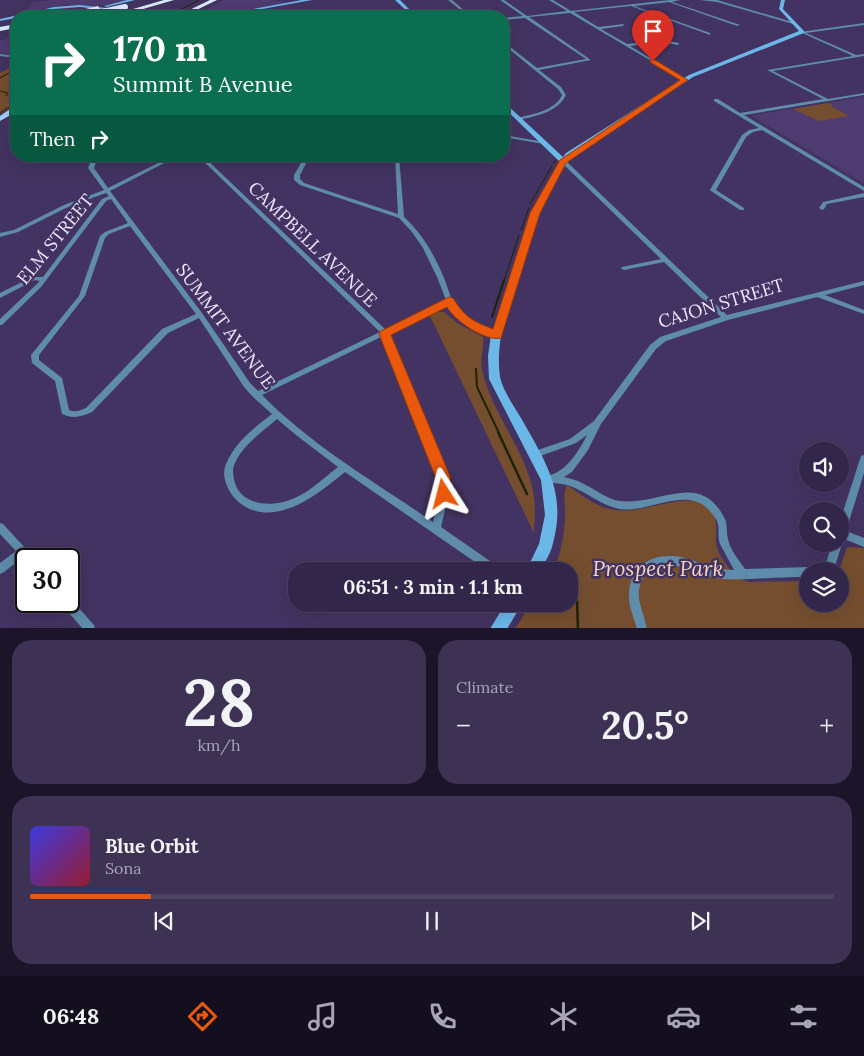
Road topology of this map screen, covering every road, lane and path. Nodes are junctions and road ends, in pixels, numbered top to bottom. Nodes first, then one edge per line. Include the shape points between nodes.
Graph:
1 (133, 0) edge
2 (156, 0) edge
3 (171, 0) edge
4 (206, 0) edge
5 (214, 0) edge
6 (310, 0) edge
7 (318, 0) edge
8 (397, 0) edge
9 (450, 0) edge
10 (502, 0) edge
11 (551, 0) edge
12 (678, 0) edge
13 (702, 0) edge
14 (783, 0) edge
15 (668, 1) edge
16 (718, 1) edge
17 (630, 5) junction
18 (277, 7) junction
19 (49, 10) edge
20 (86, 10) edge
21 (106, 10) edge
22 (110, 10) edge
23 (141, 10) edge
24 (186, 10) edge
25 (193, 10) edge
26 (257, 10) edge
27 (266, 10) edge
28 (267, 10) edge
29 (408, 10) edge
30 (462, 10) edge
31 (571, 12) junction
32 (769, 16) junction
33 (526, 17) junction
34 (788, 17) junction
35 (510, 18) edge
36 (794, 23) junction
37 (623, 24) dead end
38 (864, 24) edge
39 (738, 25) dead end
40 (598, 28) junction
41 (802, 32) junction
42 (709, 34) dead end
43 (678, 44) dead end
44 (626, 45) junction
45 (510, 48) edge
46 (864, 55) edge
47 (856, 56) junction
48 (864, 59) edge
49 (536, 69) junction
50 (685, 80) junction
51 (864, 94) edge
52 (716, 100) dead end
53 (828, 100) junction
54 (510, 111) edge
55 (741, 114) junction
56 (519, 119) junction
57 (764, 128) junction
58 (510, 137) edge
59 (544, 143) junction
60 (563, 161) junction
61 (94, 162) edge
62 (165, 162) edge
63 (206, 162) edge
64 (305, 162) edge
65 (397, 162) edge
66 (864, 189) edge
67 (110, 193) junction
68 (864, 195) edge
69 (822, 208) dead end
70 (742, 209) dead end
71 (401, 217) junction
72 (130, 224) junction
73 (0, 235) edge
74 (665, 260) junction
75 (624, 268) dead end
76 (44, 279) junction
77 (864, 283) edge
78 (817, 295) junction
79 (0, 296) edge
80 (449, 301) junction
81 (864, 312) edge
82 (200, 315) junction
83 (726, 318) junction
84 (0, 323) edge
85 (385, 334) junction
86 (496, 335) junction
87 (256, 395) junction
88 (277, 415) junction
89 (598, 422) junction
90 (535, 454) junction
91 (864, 459) edge
92 (344, 467) junction
93 (546, 480) junction
94 (849, 506) edge
95 (0, 527) edge
96 (436, 529) junction
97 (849, 538) edge
98 (864, 543) edge
99 (20, 548) edge
100 (15, 561) edge
101 (483, 562) edge
102 (538, 562) edge
103 (0, 569) edge
104 (799, 572) edge
105 (742, 574) junction
106 (509, 612) edge
107 (77, 613) edge
108 (90, 628) edge
109 (498, 628) edge
110 (642, 628) edge

1 - 21 street
2 - 22 highway, bridge
3 - 23 highway
4 - 24 highway
5 - 25 highway
6 - 18 street
7 - 28 street
8 - 29 street
9 - 30 street
10 - 33 street
11 - 31 street
12 - 15 street
13 - 16 street
14 - 34 street via 781,9
15 - 17 street
15 - 39 street
16 - 32 street
17 - 31 street
17 - 42 street
18 - 26 street
18 - 27 street
19 - 20 street via 64,7
31 - 33 street
31 - 40 street
32 - 34 street
32 - 36 street
33 - 35 street
33 - 49 street via 589,60
34 - 36 street
36 - 41 street
37 - 40 street
38 - 41 street
40 - 44 street
41 - 47 street
41 - 50 street
43 - 44 street via 662,41
44 - 50 street
45 - 49 street
46 - 47 street
47 - 48 street
47 - 53 street via 769,70
49 - 56 street via 562,90 564,97 542,113
50 - 60 street
51 - 53 street
52 - 55 street
53 - 55 street
54 - 56 street
55 - 57 street
56 - 59 street
57 - 66 street
57 - 70 street via 744,136 713,190
58 - 59 street
59 - 60 street
60 - 74 street
60 - 86 street via 535,213
61 - 67 street, SUMMIT AVENUE via 91,168
62 - 67 street, ELM STREET
63 - 85 street, CAMPBELL AVENUE
64 - 71 street via 297,175 302,184
65 - 71 street
67 - 72 street, SUMMIT AVENUE
67 - 73 street via 66,206 16,232
67 - 76 street, ELM STREET
68 - 69 street via 825,203
71 - 80 street via 417,234 444,284
72 - 82 street, SUMMIT AVENUE
72 - 82 street via 102,237 82,296 35,355 35,361 59,380 65,412 72,415 89,410 165,331
74 - 75 street
74 - 83 street
76 - 79 street via 34,278
76 - 84 street, ELM STREET
77 - 78 street, CAJON STREET
78 - 81 street
78 - 83 street, CAJON STREET
80 - 85 street
80 - 86 street via 456,313 468,323
82 - 87 street, SUMMIT AVENUE
83 - 89 street, CAJON STREET via 663,340 653,347
85 - 87 street
85 - 96 street, CAMPBELL AVENUE via 442,476 444,494
86 - 90 street via 495,379
87 - 88 street, SUMMIT AVENUE
88 - 92 street, SUMMIT AVENUE
88 - 92 street via 242,446 229,466 231,486 244,502 270,508 291,504 314,491
89 - 90 street, CAJON STREET via 573,441
89 - 93 street, CAJON STREET via 570,469
90 - 93 street
91 - 94 street
92 - 96 street, SUMMIT AVENUE
93 - 102 street via 552,515 546,545
93 - 105 street via 567,480 605,501 622,505 687,495 701,496 711,502 721,520 724,541
95 - 99 street
96 - 101 street, SUMMIT AVENUE
97 - 98 street
100 - 103 street
104 - 105 street
105 - 110 street via 712,574 666,560 645,566 634,594
106 - 109 street
107 - 108 street

